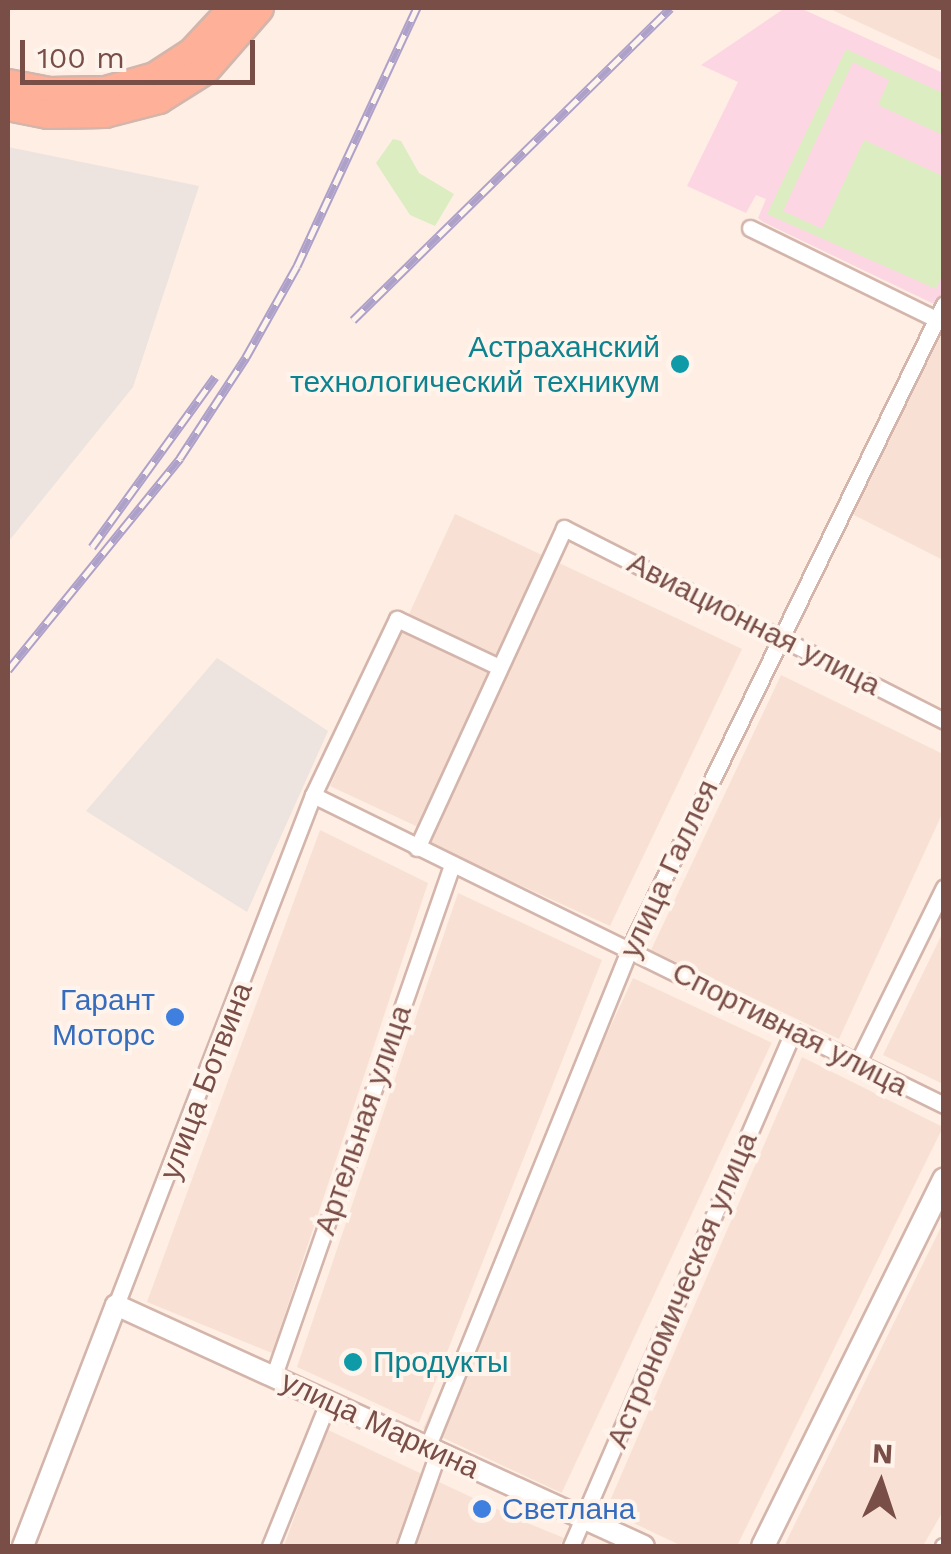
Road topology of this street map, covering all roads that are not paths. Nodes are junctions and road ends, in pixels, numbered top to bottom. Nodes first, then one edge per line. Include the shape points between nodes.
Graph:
1 (234, 8) edge
2 (259, 8) edge
3 (8, 84) edge
4 (8, 106) edge
5 (750, 228) dead end
6 (941, 316) edge
7 (780, 636) junction
8 (498, 666) junction
9 (944, 721) edge
10 (313, 795) junction
11 (418, 848) junction
12 (452, 865) junction
13 (944, 886) edge
14 (630, 948) junction
15 (793, 1032) junction
16 (857, 1064) junction
17 (944, 1105) edge
18 (944, 1179) edge
19 (116, 1306) junction
20 (274, 1375) junction
21 (328, 1400) junction
22 (432, 1451) junction
23 (583, 1519) junction
24 (23, 1546) edge
25 (270, 1546) edge
26 (405, 1546) edge
27 (570, 1546) edge
28 (644, 1546) edge
29 (762, 1546) edge

1 - 3 highway via 192,53 154,77 106,91 49,92
2 - 4 highway via 205,70 159,99 105,113 48,114
5 - 6 street
6 - 7 street, улица Галлея
7 - 8 street, Авиационная улица via 564,528
7 - 9 street, Авиационная улица
7 - 14 street, улица Галлея
8 - 10 street, улица Ботвина via 397,618
8 - 11 street
10 - 11 street, Спортивная улица
10 - 19 street, улица Ботвина
11 - 12 street, Спортивная улица
12 - 14 street, Спортивная улица
12 - 20 street, Артельная улица
13 - 16 street
14 - 15 street, Спортивная улица
14 - 22 street, улица Галлея
15 - 16 street, Спортивная улица
15 - 23 street, Астрономическая улица
16 - 17 street, Спортивная улица
18 - 29 main road
19 - 20 street, улица Маркина
19 - 24 street, улица Ботвина
20 - 21 street, улица Маркина
21 - 22 street, улица Маркина
21 - 25 street
22 - 23 street, улица Маркина
22 - 26 street, улица Галлея
23 - 27 street, Астрономическая улица
23 - 28 street, улица Маркина

